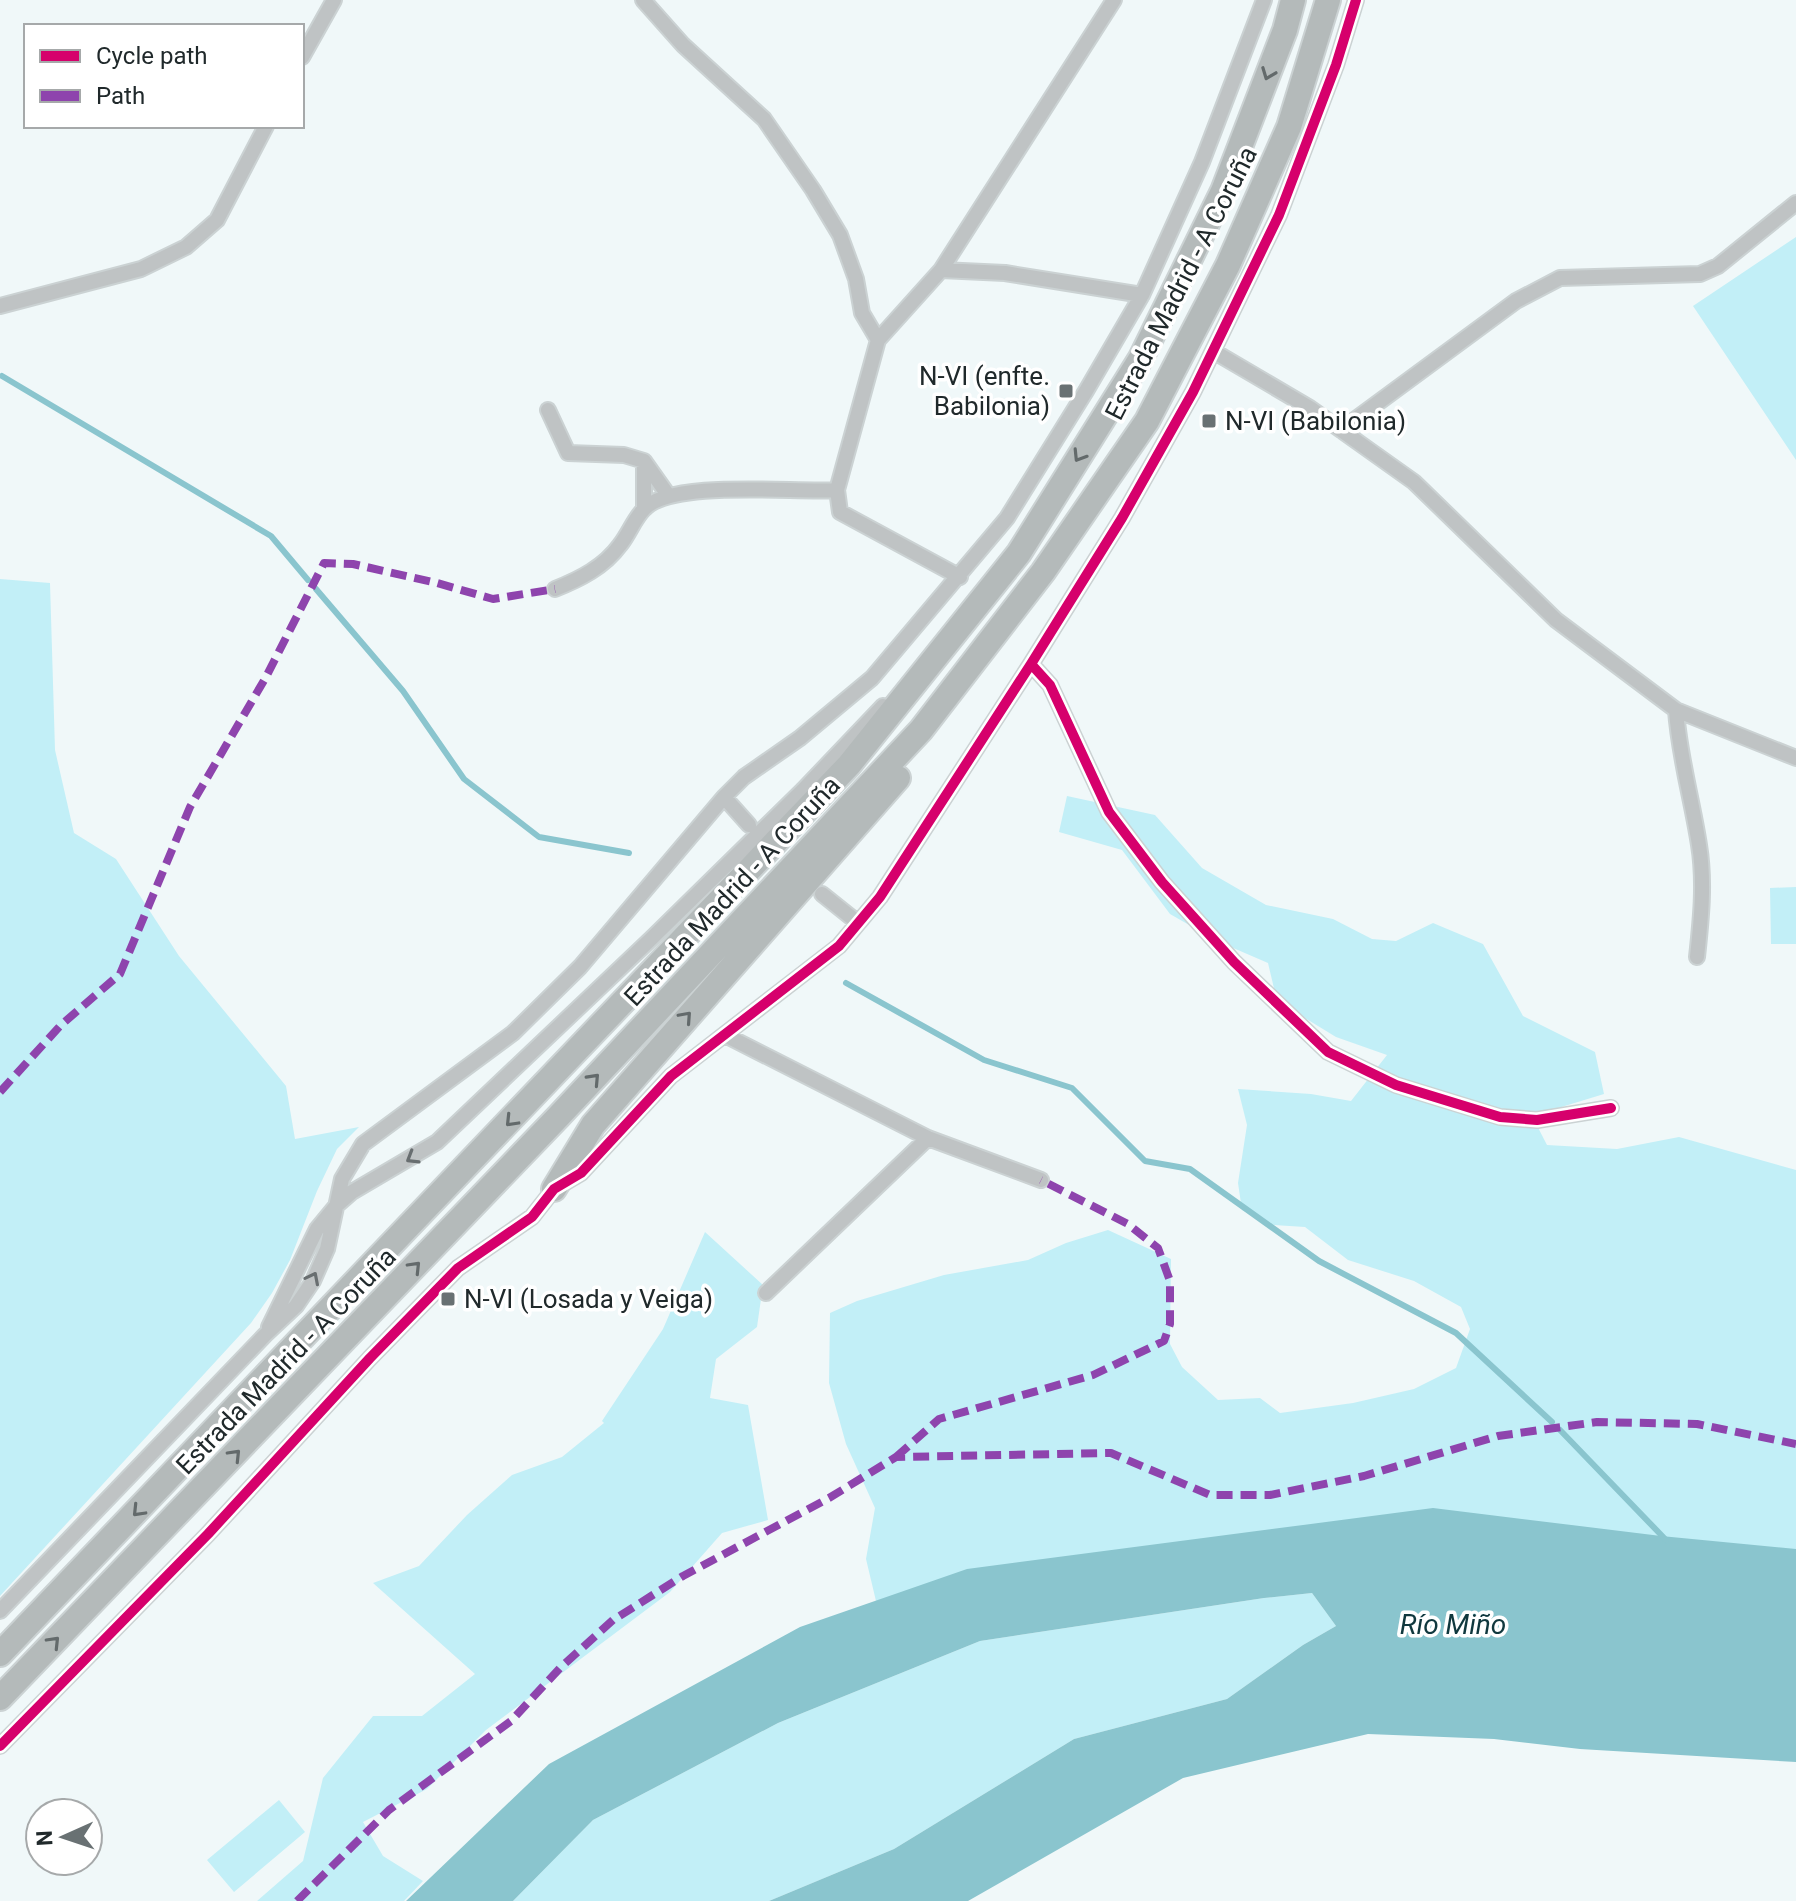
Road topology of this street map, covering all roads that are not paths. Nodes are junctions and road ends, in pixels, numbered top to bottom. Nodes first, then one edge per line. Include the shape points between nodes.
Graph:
1 (334, 0) edge
2 (643, 0) edge
3 (1114, 0) edge
4 (1264, 0) edge
5 (1293, 0) edge
6 (1328, 0) edge
7 (1356, 0) edge
8 (304, 53) edge
9 (265, 128) edge
10 (1796, 203) edge
11 (941, 270) junction
12 (1142, 295) junction
13 (0, 306) edge
14 (878, 340) junction
15 (1213, 351) junction
16 (548, 410) dead end
17 (1341, 430) junction
18 (644, 461) junction
19 (1117, 466) junction
20 (837, 490) junction
21 (668, 495) junction
22 (644, 507) junction
23 (960, 577) junction
24 (555, 589) dead end
25 (968, 616) junction
26 (1031, 664) junction
27 (1676, 710) junction
28 (1796, 758) edge
29 (724, 797) junction
30 (749, 825) dead end
31 (822, 894) dead end
32 (857, 922) junction
33 (1697, 957) dead end
34 (725, 1035) junction
35 (1611, 1108) dead end
36 (928, 1138) junction
37 (1041, 1180) dead end
38 (554, 1189) junction
39 (336, 1206) junction
40 (766, 1293) dead end
41 (0, 1611) edge
42 (0, 1654) edge
43 (0, 1698) edge
44 (0, 1746) edge

1 - 8 street
2 - 14 street via 773,131 840,235 862,313
3 - 11 street
4 - 12 street via 1202,162
5 -> 25 highway, Estrada Madrid - A Coruña via 1223,191 1141,358 1019,553
6 - 19 highway, Estrada Madrid - A Coruña via 1289,127 1234,251 1147,421
7 - 15 street via 1279,215
9 - 13 street via 217,220 186,247 141,269
10 - 17 street via 1718,266 1700,274 1560,278 1516,301
11 - 12 street via 1005,273
11 - 14 street
12 - 23 street via 1007,518
14 - 20 street
15 - 17 street
15 - 26 street via 1122,518
16 - 18 street via 568,453
17 - 27 street via 1414,482 1556,620
18 - 21 street
18 - 22 street
38 -> 19 highway via 593,1125 919,755 1013,638 1071,552
43 -> 19 highway, Estrada Madrid - A Coruña via 547,1129 921,730
20 - 21 street via 753,488
20 - 23 street via 840,512
21 - 22 street
22 - 24 street via 619,547 586,577
23 - 29 street via 872,678
25 -> 39 street via 803,790 512,1074 437,1142
25 -> 42 highway, Estrada Madrid - A Coruña via 849,765
26 - 32 street via 880,897
26 - 35 street via 1050,685 1109,812 1126,836 1234,962 1328,1052 1396,1085 1500,1117 1537,1120
27 - 28 street
27 - 33 street via 1700,847
29 - 30 street
29 - 39 street via 580,967 513,1033 363,1144 342,1179
31 - 32 street
32 - 34 street via 839,946
34 - 36 street
34 - 38 street via 671,1076 581,1173
36 - 37 street
36 - 40 street
38 - 44 street via 532,1217 458,1268
39 - 41 street via 327,1249 296,1306

